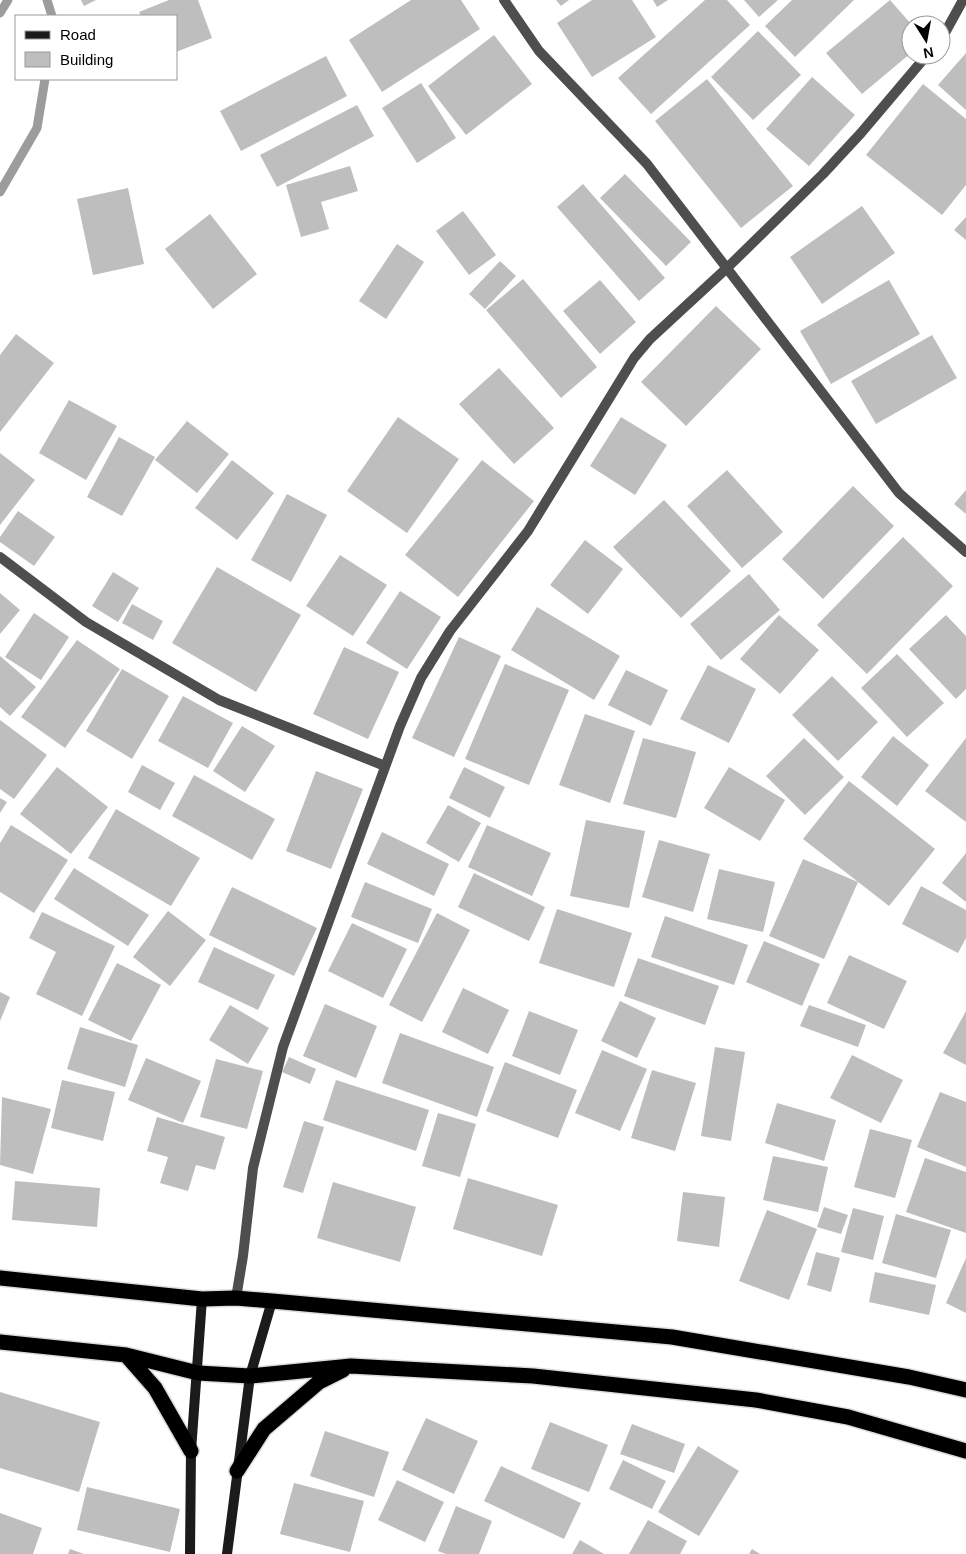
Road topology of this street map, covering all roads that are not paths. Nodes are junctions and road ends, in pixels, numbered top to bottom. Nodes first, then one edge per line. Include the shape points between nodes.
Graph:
1 (504, 0) edge
2 (963, 0) edge
3 (951, 22) edge
4 (918, 65) edge
5 (728, 267) junction
6 (966, 552) edge
7 (0, 557) edge
8 (385, 766) junction
9 (0, 1278) edge
10 (236, 1298) junction
11 (202, 1299) junction
12 (272, 1301) junction
13 (0, 1342) edge
14 (126, 1355) junction
15 (351, 1366) junction
16 (198, 1373) junction
17 (250, 1376) junction
18 (966, 1390) edge
19 (191, 1451) junction
20 (966, 1451) edge
21 (237, 1471) junction
22 (190, 1554) edge
23 (227, 1554) edge

1 - 5 street via 539,50 647,164
2 - 3 street
4 - 5 street via 854,140
5 - 6 street via 899,493
5 - 8 street via 650,339 634,358 528,531 450,631 421,678
7 - 8 street via 86,622 219,700
8 - 10 street via 283,1046 253,1168
9 - 11 highway
10 - 11 highway
10 - 12 highway
11 - 16 street
12 - 17 street
12 - 18 highway via 672,1337 909,1376
13 - 14 highway
14 - 16 highway
14 - 19 highway via 155,1388
15 - 17 highway
15 - 20 highway via 533,1376 756,1400 848,1417
15 - 21 highway via 319,1382 264,1429
16 - 17 highway
16 - 19 street
17 - 21 street
19 - 22 street
21 - 23 street

